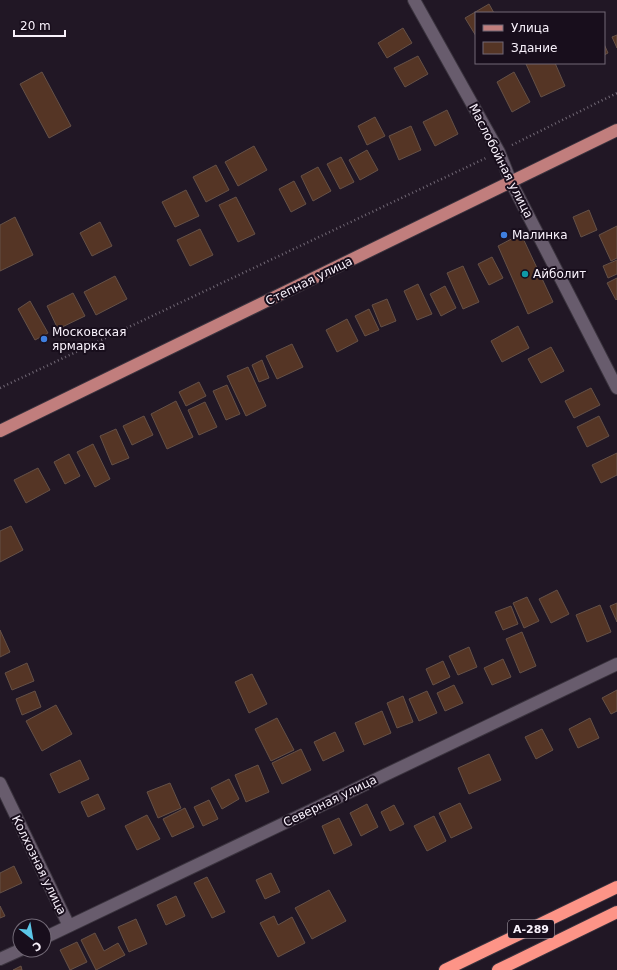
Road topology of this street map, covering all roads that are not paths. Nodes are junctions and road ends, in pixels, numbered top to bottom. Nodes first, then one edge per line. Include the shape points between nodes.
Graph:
1 (414, 0) edge
2 (617, 130) edge
3 (511, 182) junction
4 (617, 388) edge
5 (0, 431) edge
6 (617, 664) edge
7 (0, 783) edge
8 (617, 887) edge
9 (617, 912) edge
10 (68, 926) junction
11 (52, 934) edge
12 (12, 954) edge
13 (0, 959) edge
14 (445, 970) edge
15 (498, 970) edge

1 - 3 street, Маслобойная улица via 499,152
2 - 3 main road, Степная улица
3 - 4 street, Маслобойная улица
3 - 5 main road, Степная улица
6 - 10 street, Северная улица
7 - 10 street, Колхозная улица
8 - 14 highway, А-289
9 - 15 highway, А-289
10 - 11 street, Северная улица
12 - 13 street

